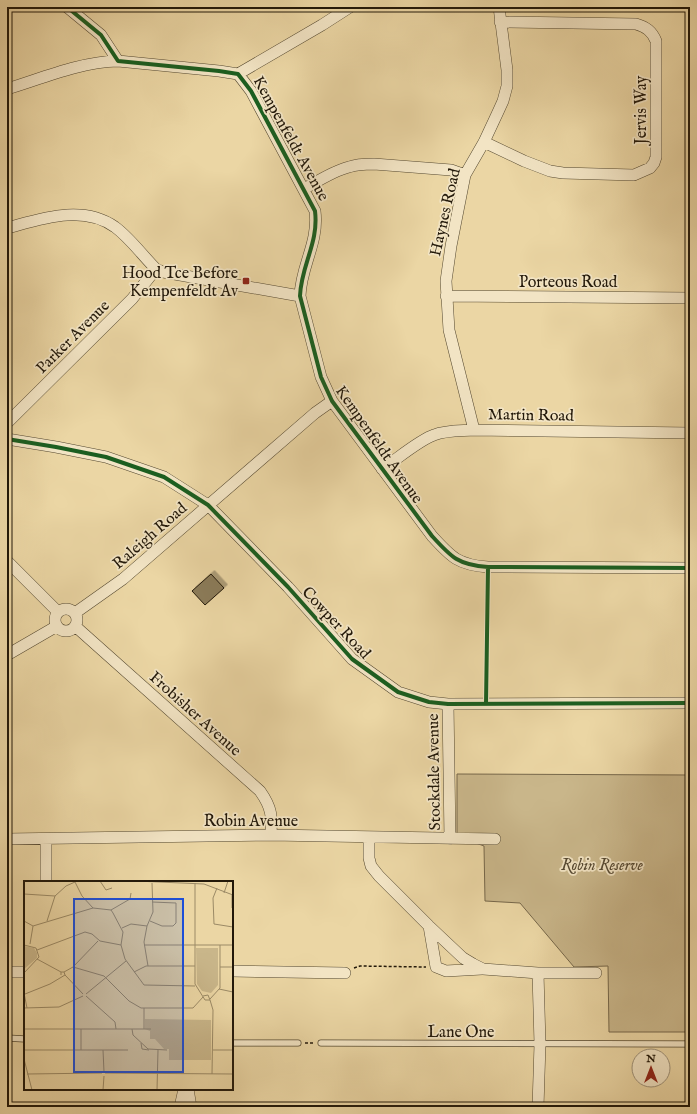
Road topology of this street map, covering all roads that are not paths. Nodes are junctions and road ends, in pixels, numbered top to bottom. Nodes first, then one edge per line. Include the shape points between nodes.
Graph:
1 (67, 7) edge
2 (350, 7) edge
3 (499, 7) edge
4 (500, 22) junction
5 (118, 61) junction
6 (238, 74) junction
7 (7, 89) edge
8 (484, 142) junction
9 (465, 174) junction
10 (304, 189) junction
11 (7, 228) edge
12 (156, 269) junction
13 (300, 296) junction
14 (446, 296) junction
15 (690, 298) edge
16 (332, 400) junction
17 (7, 423) edge
18 (474, 430) junction
19 (690, 433) edge
20 (7, 439) edge
21 (382, 469) junction
22 (208, 505) junction
23 (7, 561) edge
24 (690, 568) edge
25 (58, 612) junction
26 (75, 613) junction
27 (57, 626) junction
28 (75, 626) junction
29 (7, 655) edge
30 (690, 703) edge
31 (448, 704) junction
32 (271, 835) junction
33 (369, 837) junction
34 (7, 839) edge
35 (46, 839) junction
36 (450, 839) junction
37 (495, 839) dead end
38 (46, 881) edge
39 (429, 926) junction
40 (483, 969) junction
41 (233, 971) edge
42 (7, 972) edge
43 (24, 972) edge
44 (345, 973) road end
45 (538, 973) junction
46 (596, 973) dead end
47 (7, 1038) edge
48 (24, 1038) edge
49 (233, 1043) edge
50 (298, 1043) road end
51 (321, 1043) road end
52 (540, 1044) junction
53 (690, 1044) edge
54 (184, 1090) edge
55 (188, 1090) edge
56 (180, 1107) edge
57 (191, 1107) edge
58 (538, 1107) edge

1 - 5 street via 102,35
2 - 6 street
3 - 4 street, Haynes Road
4 - 8 street, Haynes Road via 506,86 503,101
4 - 8 street, Jervis Way via 636,24 650,30 656,41 656,157 650,168 634,175 562,173 524,161
5 - 6 street, Kempenfeldt Avenue
5 - 7 street, Kempenfeldt Avenue via 87,64
6 - 10 street, Kempenfeldt Avenue via 251,91
8 - 9 street, Haynes Road
9 - 10 street via 451,170 374,164 350,166
9 - 14 street, Haynes Road via 447,268
10 - 13 street, Kempenfeldt Avenue via 315,211 316,228 300,285
11 - 12 street via 51,217 94,217 115,227
12 - 13 street
12 - 17 street, Parker Avenue via 132,298
13 - 16 street, Kempenfeldt Avenue via 321,378
14 - 15 street, Porteous Road
14 - 18 street, Haynes Road via 449,330
16 - 21 street, Kempenfeldt Avenue
16 - 22 street, Raleigh Road
18 - 19 street, Martin Road
18 - 21 street, Martin Road via 433,435
20 - 22 street, Cowper Road via 106,457 164,477
21 - 24 street, Kempenfeldt Avenue via 432,536 449,554 465,564 488,567
22 - 26 street, Raleigh Road via 123,579
22 - 31 street, Cowper Road via 288,587 352,659 398,692 429,702
23 - 25 street
25 - 26 street via 67,608
25 - 27 street via 55,619
26 - 28 street
27 - 28 street via 66,630
27 - 29 street
28 - 32 street, Frobisher Avenue via 260,791 270,806
30 - 31 street, Cowper Road
31 - 36 street, Stockdale Avenue
32 - 33 street, Robin Avenue
32 - 35 street, Robin Avenue
33 - 36 street, Robin Avenue
33 - 39 street via 369,858 372,866
34 - 35 street, Robin Avenue
35 - 38 street
36 - 37 street, Robin Avenue
39 - 40 street via 463,958
39 - 40 street via 436,967 446,971
40 - 45 street
41 - 44 street
42 - 43 street
45 - 46 street
45 - 52 street
47 - 48 lane
49 - 50 lane
51 - 52 lane, Lane One
52 - 53 lane, Lane One
52 - 58 street
54 - 56 street
55 - 57 street

